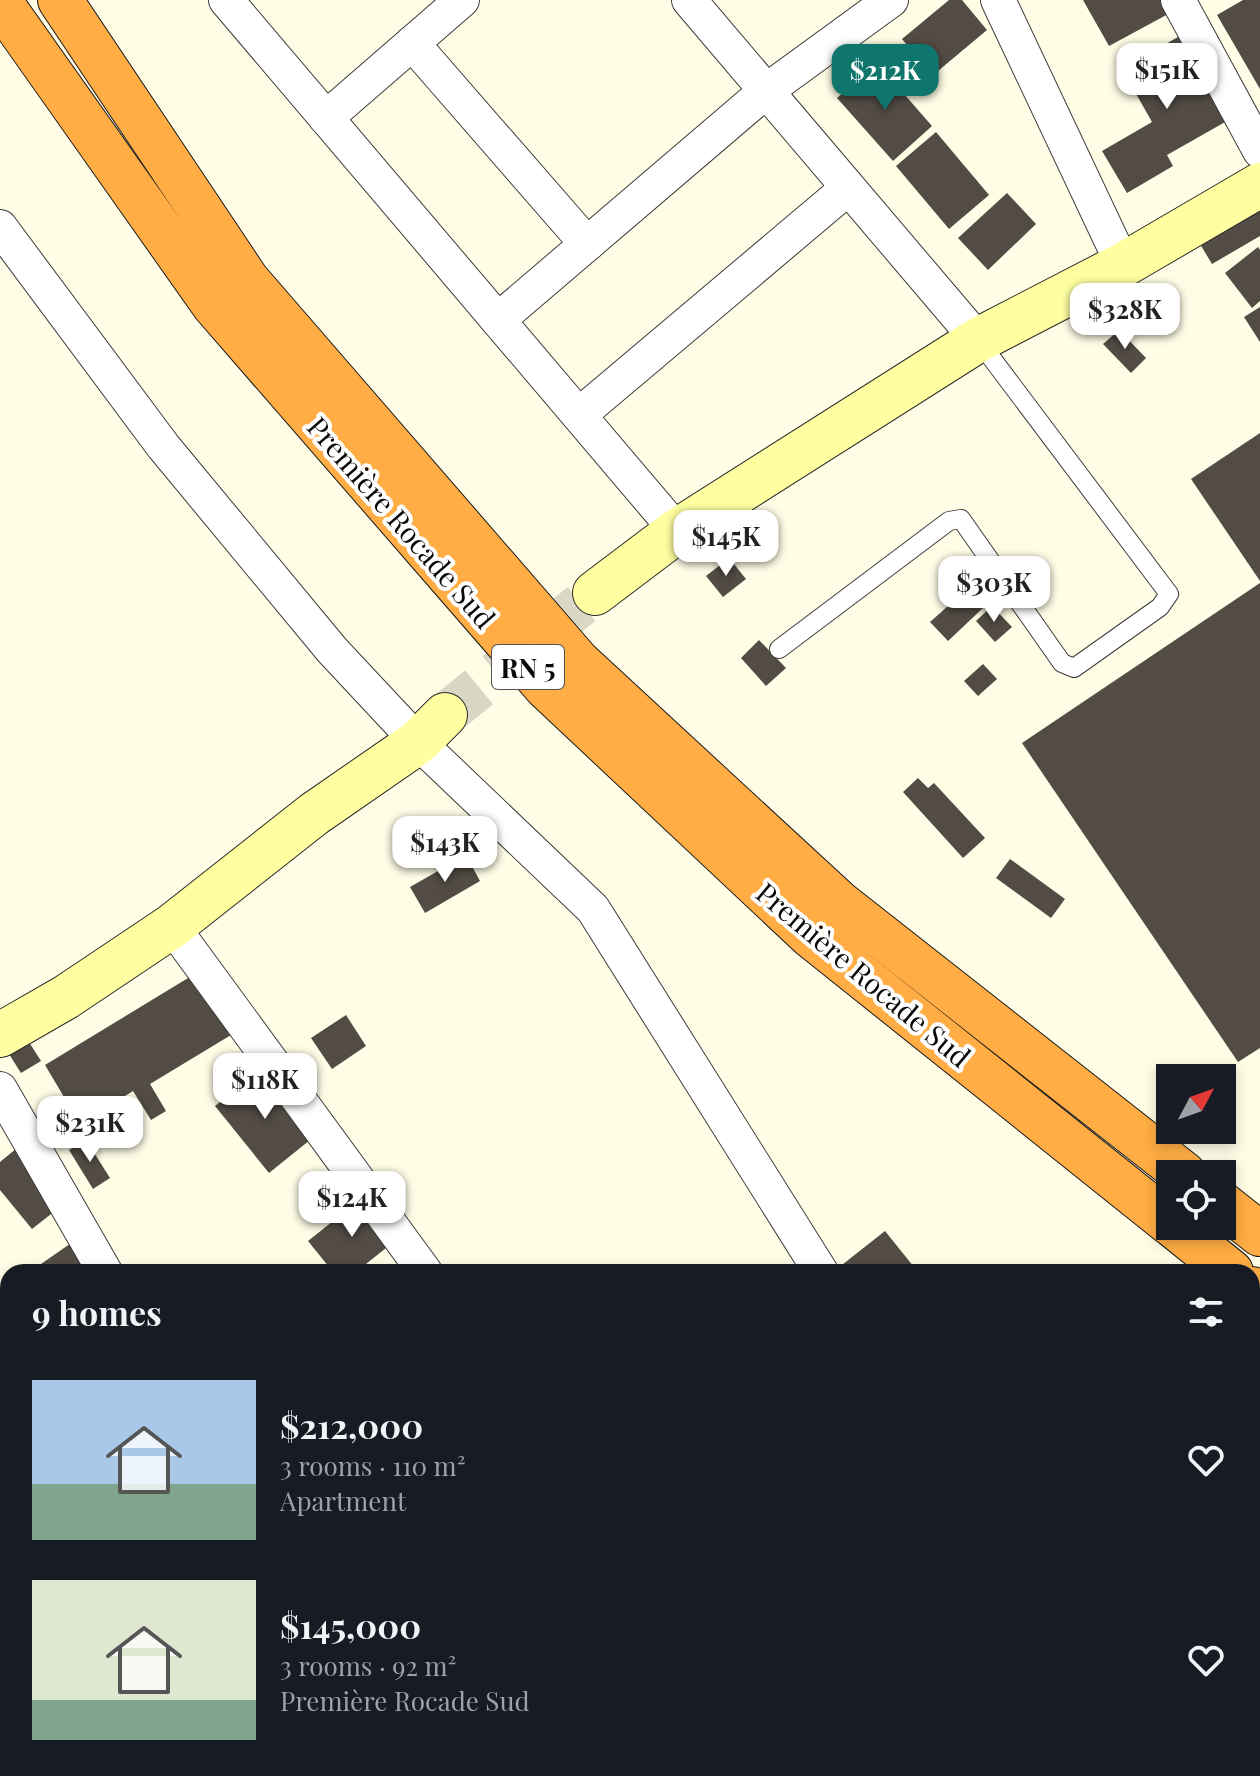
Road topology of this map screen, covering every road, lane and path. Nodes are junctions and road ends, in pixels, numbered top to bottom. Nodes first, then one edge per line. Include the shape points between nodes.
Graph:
1 (60, 0) edge
2 (462, 0) edge
3 (689, 0) edge
4 (891, 0) edge
5 (998, 0) edge
6 (1178, 0) edge
7 (0, 2) edge
8 (243, 6) edge
9 (412, 43) junction
10 (766, 91) junction
11 (326, 118) junction
12 (1260, 151) edge
13 (1260, 185) edge
14 (848, 188) junction
15 (0, 227) edge
16 (587, 244) junction
17 (1123, 265) junction
18 (498, 320) junction
19 (978, 340) junction
20 (579, 415) junction
21 (677, 531) junction
22 (595, 593) tunnel mouth
23 (779, 649) dead end
24 (431, 728) junction
25 (172, 926) junction
26 (0, 1035) edge
27 (0, 1089) edge
28 (1166, 1160) edge
29 (1156, 1212) edge
30 (1236, 1215) edge
31 (1260, 1234) edge
32 (1191, 1240) edge
33 (100, 1264) edge
34 (419, 1264) edge
35 (816, 1264) edge
36 (1221, 1264) edge

1 - 28 highway, Première Rocade Sud / RN 5 via 247,280 578,662 838,902
2 - 9 street
3 - 10 street
4 - 10 street
5 - 17 street
6 - 12 street
7 - 29 highway, Première Rocade Sud / RN 5 via 214,305 546,687 810,935
8 - 11 street
9 - 11 street
9 - 16 street
10 - 14 street
10 - 16 street
11 - 18 street
13 - 17 main road
14 - 19 street
14 - 20 street
15 - 24 street via 163,446 332,650
16 - 18 street
17 - 19 main road
18 - 20 street
19 - 21 main road
19 - 23 lane via 1169,594 1160,607 1074,668 1062,663 961,519 949,521
20 - 21 street
21 - 22 main road
24 - 25 main road
24 - 35 street via 593,909
25 - 26 main road
25 - 34 street
27 - 33 street
30 - 31 highway
32 - 36 highway, Première Rocade Sud / RN 5

